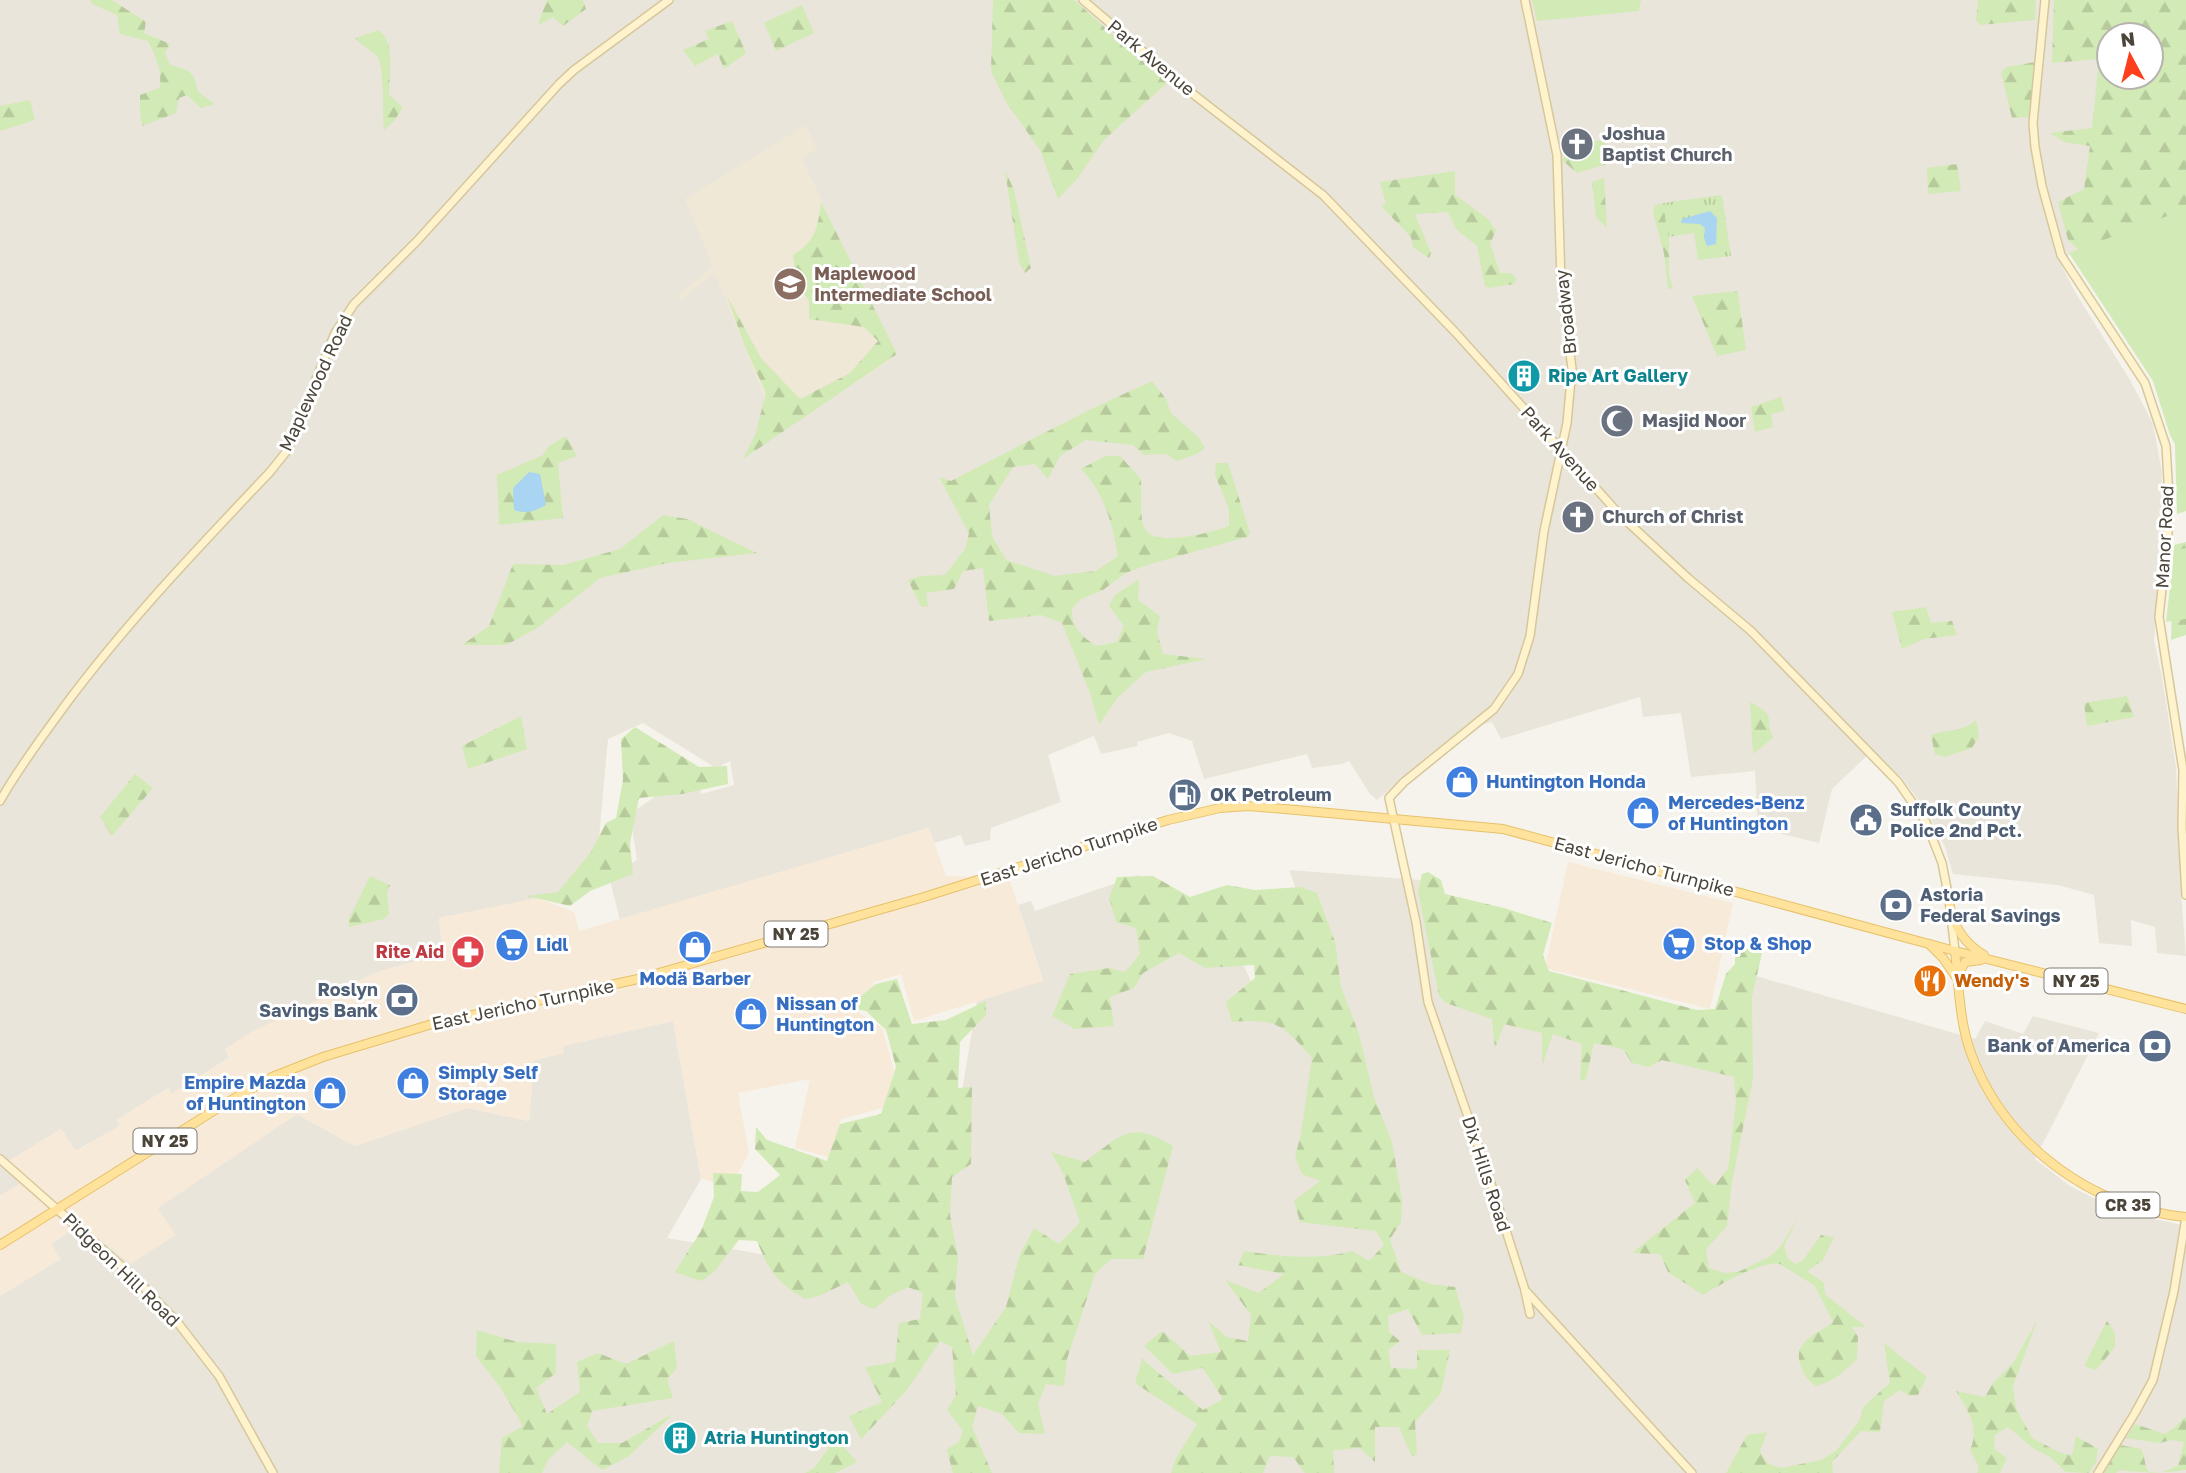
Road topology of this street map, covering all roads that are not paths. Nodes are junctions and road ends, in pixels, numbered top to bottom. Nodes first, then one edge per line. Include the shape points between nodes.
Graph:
1 (669, 0) edge
2 (1083, 0) edge
3 (1525, 0) edge
4 (2045, 0) edge
5 (1562, 451) junction
6 (0, 801) edge
7 (1392, 818) junction
8 (2186, 895) edge
9 (1950, 907) junction
10 (1926, 943) junction
11 (1955, 951) junction
12 (1993, 960) junction
13 (1958, 979) junction
14 (2186, 1009) edge
15 (0, 1159) edge
16 (58, 1209) junction
17 (2186, 1217) edge
18 (0, 1245) edge
19 (1525, 1290) junction
20 (1530, 1314) dead end
21 (273, 1473) edge
22 (1692, 1473) edge
23 (2098, 1473) edge

1 - 6 street, Maplewood Road via 574,70 354,304 335,334 286,452 111,646
2 - 5 street, Park Avenue / CR 35 via 1193,94 1323,195
3 - 5 street, Broadway via 1558,167 1562,293 1572,369
4 - 8 street, Manor Road via 2033,134 2042,186 2059,247 2145,383 2166,446 2170,514 2160,617 2183,770
5 - 7 street, Broadway via 1544,531 1530,636 1518,674 1494,709 1389,798
5 - 9 street, Park Avenue / CR 35 via 1668,560 1751,631 1898,782 1935,843
7 - 10 main road, East Jericho Turnpike / NY 25 via 1503,829
7 - 16 main road, East Jericho Turnpike / NY 25 via 1248,806 1196,812 648,977 381,1038 272,1077
7 - 19 street, Dix Hills Road via 1416,922 1426,997
9 - 11 street, Park Avenue / CR 35
9 - 12 main road via 1962,937
10 - 11 main road, East Jericho Turnpike / NY 25
10 - 13 main road
11 - 12 main road, East Jericho Turnpike / NY 25
11 - 13 main road, CR 35
12 - 13 main road via 1965,962
12 - 14 main road, East Jericho Turnpike / NY 25
13 - 17 main road, CR 35 via 1972,1056 2005,1116 2042,1157 2102,1195 2139,1209
15 - 16 street, Pidgeon Hill Road
16 - 18 main road, East Jericho Turnpike / NY 25
16 - 21 street, Pidgeon Hill Road via 149,1293 200,1351
17 - 23 street via 2153,1380
19 - 20 street
19 - 22 street, Dix Hills Road

